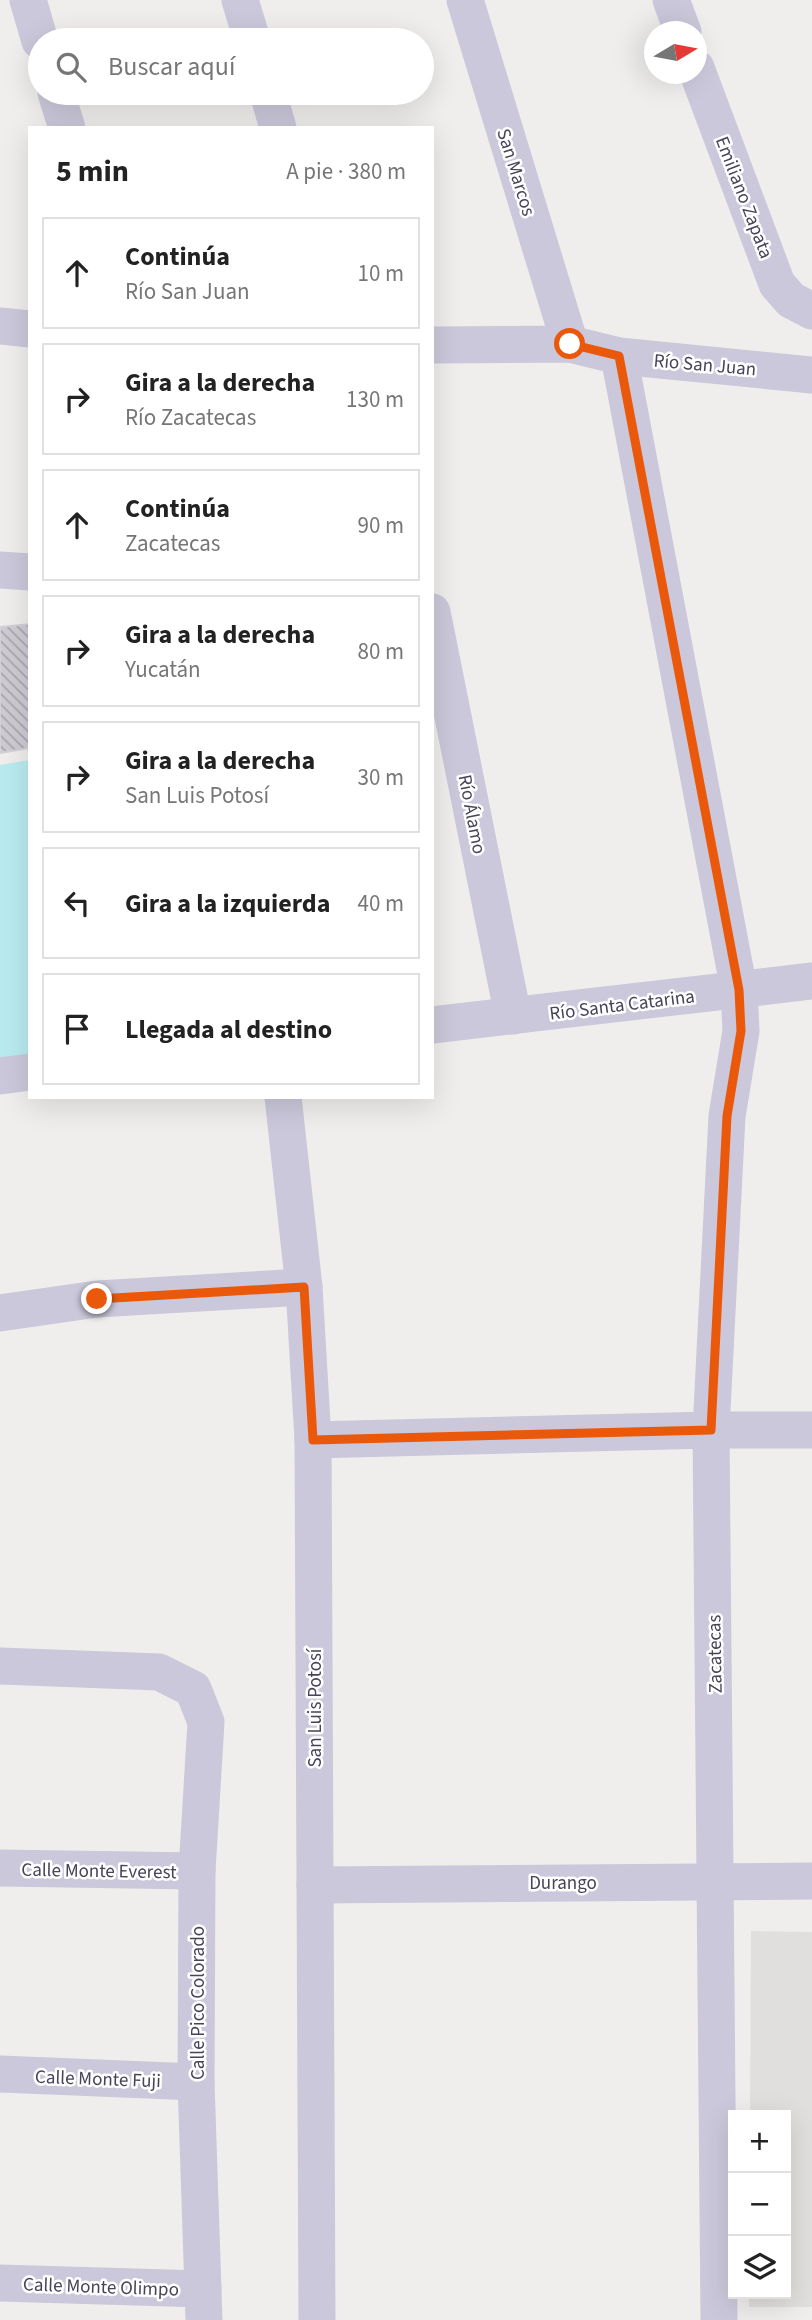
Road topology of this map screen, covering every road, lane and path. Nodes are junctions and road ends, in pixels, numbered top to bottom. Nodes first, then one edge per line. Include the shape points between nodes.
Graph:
1 (28, 0) edge
2 (240, 0) edge
3 (465, 0) edge
4 (671, 0) edge
5 (679, 21) edge
6 (36, 28) edge
7 (248, 28) edge
8 (702, 84) edge
9 (60, 105) edge
10 (271, 105) edge
11 (66, 126) edge
12 (277, 126) edge
13 (812, 311) edge
14 (0, 326) edge
15 (28, 329) edge
16 (570, 344) junction
17 (434, 345) edge
18 (619, 356) junction
19 (812, 375) edge
20 (0, 570) edge
21 (28, 572) edge
22 (434, 622) edge
23 (812, 981) edge
24 (739, 990) junction
25 (513, 1016) junction
26 (434, 1025) edge
27 (28, 1072) edge
28 (0, 1076) edge
29 (283, 1099) edge
30 (304, 1287) junction
31 (0, 1314) edge
32 (711, 1430) junction
33 (812, 1430) edge
34 (313, 1440) junction
35 (0, 1666) edge
36 (0, 1868) edge
37 (197, 1871) junction
38 (716, 1881) junction
39 (812, 1881) edge
40 (315, 1885) junction
41 (0, 2074) edge
42 (196, 2082) junction
43 (0, 2283) edge
44 (203, 2305) edge
45 (317, 2320) edge
46 (719, 2320) edge

1 - 6 street
2 - 7 street
3 - 16 street, San Marcos
4 - 5 street
8 - 13 street, Emiliano Zapata via 777,284 791,300
9 - 11 street
10 - 12 street
14 - 15 street
16 - 17 street, Río San Juan
16 - 18 street, Río San Juan
18 - 19 street, Río San Juan
18 - 24 street, Zacatecas
20 - 21 street
22 - 25 street, Río Álamo
23 - 24 street, Río Santa Catarina
24 - 25 street, Río Santa Catarina
24 - 32 street, Zacatecas via 741,1031 727,1116
25 - 26 street, Río Santa Catarina
27 - 28 street
29 - 30 street, San Luis Potosí
30 - 31 street via 97,1299
30 - 34 street, San Luis Potosí
32 - 33 street
32 - 34 street
32 - 38 street, Zacatecas
34 - 40 street, San Luis Potosí
35 - 37 street, Calle Pico Colorado via 159,1672 193,1689 206,1722
36 - 37 street, Calle Monte Everest
37 - 42 street, Calle Pico Colorado
38 - 39 street, Durango
38 - 40 street, Durango
38 - 46 street, Zacatecas
40 - 45 street, San Luis Potosí
41 - 42 street, Calle Monte Fuji
42 - 44 street, Calle Pico Colorado
43 - 44 street, Calle Monte Olimpo

